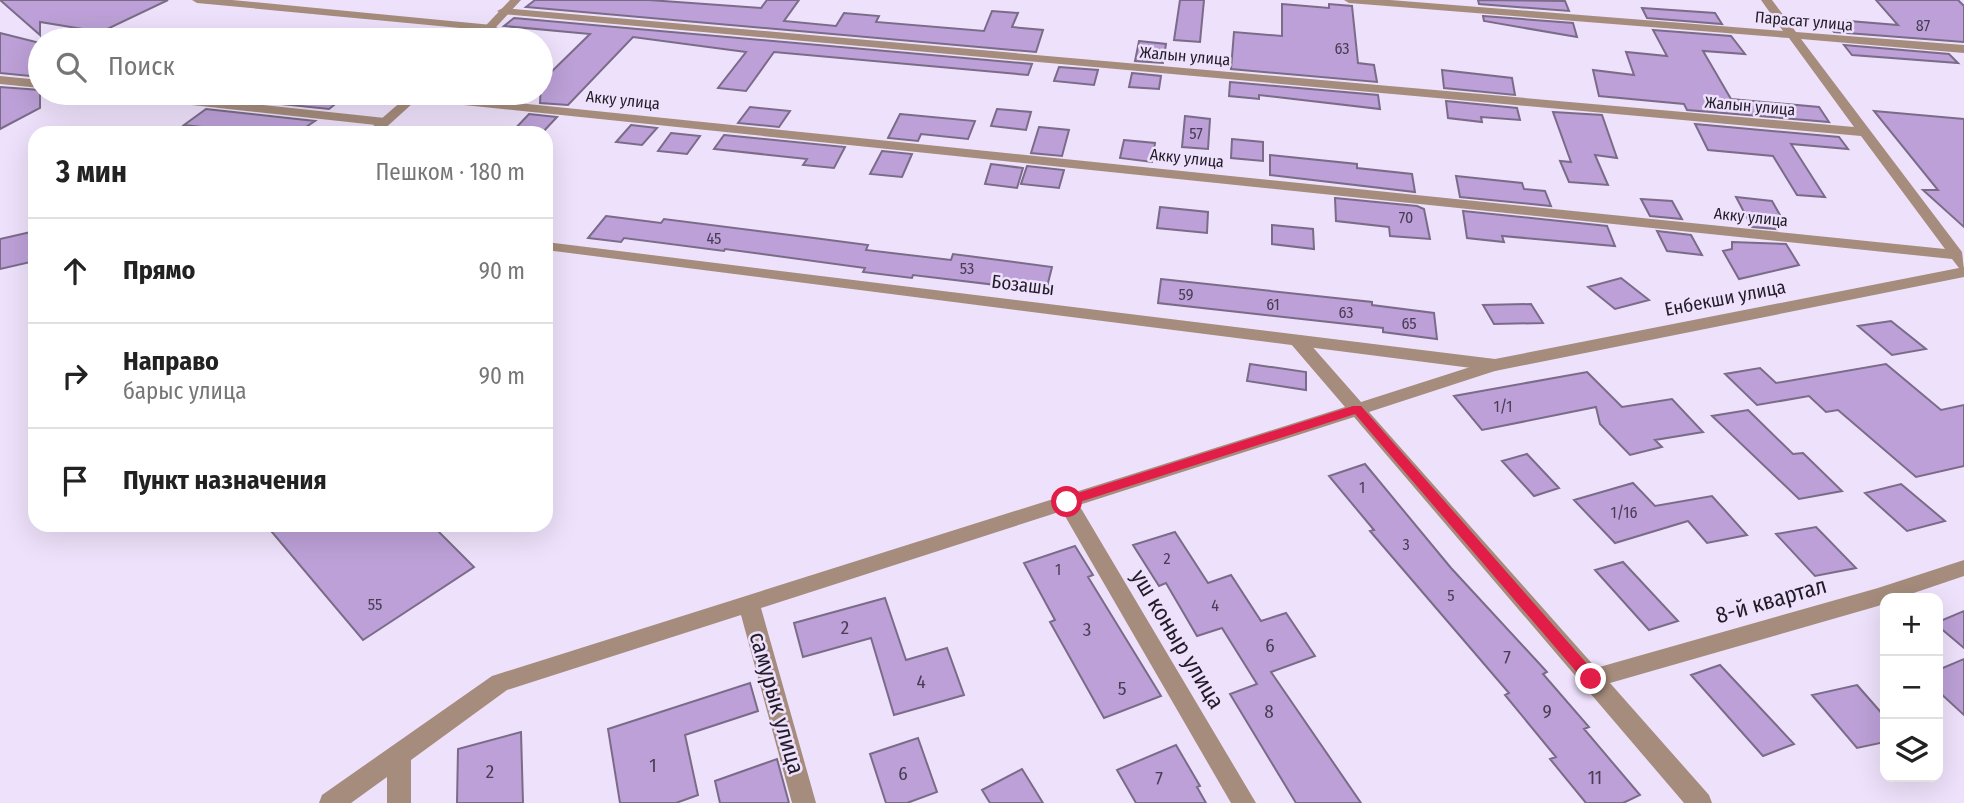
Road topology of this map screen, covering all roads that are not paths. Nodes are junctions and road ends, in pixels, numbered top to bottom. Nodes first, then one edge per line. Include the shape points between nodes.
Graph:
1 (197, 0) edge
2 (516, 0) edge
3 (1349, 0) edge
4 (1766, 0) edge
5 (503, 11) junction
6 (492, 28) joint
7 (1793, 35) junction
8 (1964, 49) edge
9 (0, 80) edge
10 (28, 83) edge
11 (228, 105) edge
12 (403, 105) edge
13 (518, 105) edge
14 (384, 122) junction
15 (380, 126) edge
16 (1865, 132) junction
17 (553, 247) edge
18 (1960, 260) edge
19 (1964, 272) edge
20 (1297, 340) junction
21 (1494, 365) junction
22 (1357, 409) junction
23 (1067, 502) junction
24 (1964, 568) edge
25 (749, 604) junction
26 (1591, 679) junction
27 (399, 755) junction
28 (331, 803) edge
29 (399, 803) edge
30 (804, 803) edge
31 (1244, 803) edge
32 (1700, 803) edge

1 - 6 street
2 - 5 street
3 - 7 street, Парасат улица
4 - 7 street
5 - 6 street
5 - 16 street, Жалын улица
7 - 8 street, Парасат улица
7 - 16 street
9 - 10 street
11 - 14 street
12 - 14 street
13 - 18 street, Акку улица
14 - 15 street
16 - 18 street
17 - 20 street, Бозашы
19 - 21 street, Енбекши улица
20 - 21 street, Бозашы
20 - 22 street
21 - 22 street
22 - 23 street
22 - 26 street
23 - 25 street
23 - 31 street, уш коныр улица
24 - 26 street, 8-й квартал
25 - 27 street via 500,683
25 - 30 street, самурык улица
26 - 32 street
27 - 28 street
27 - 29 street

